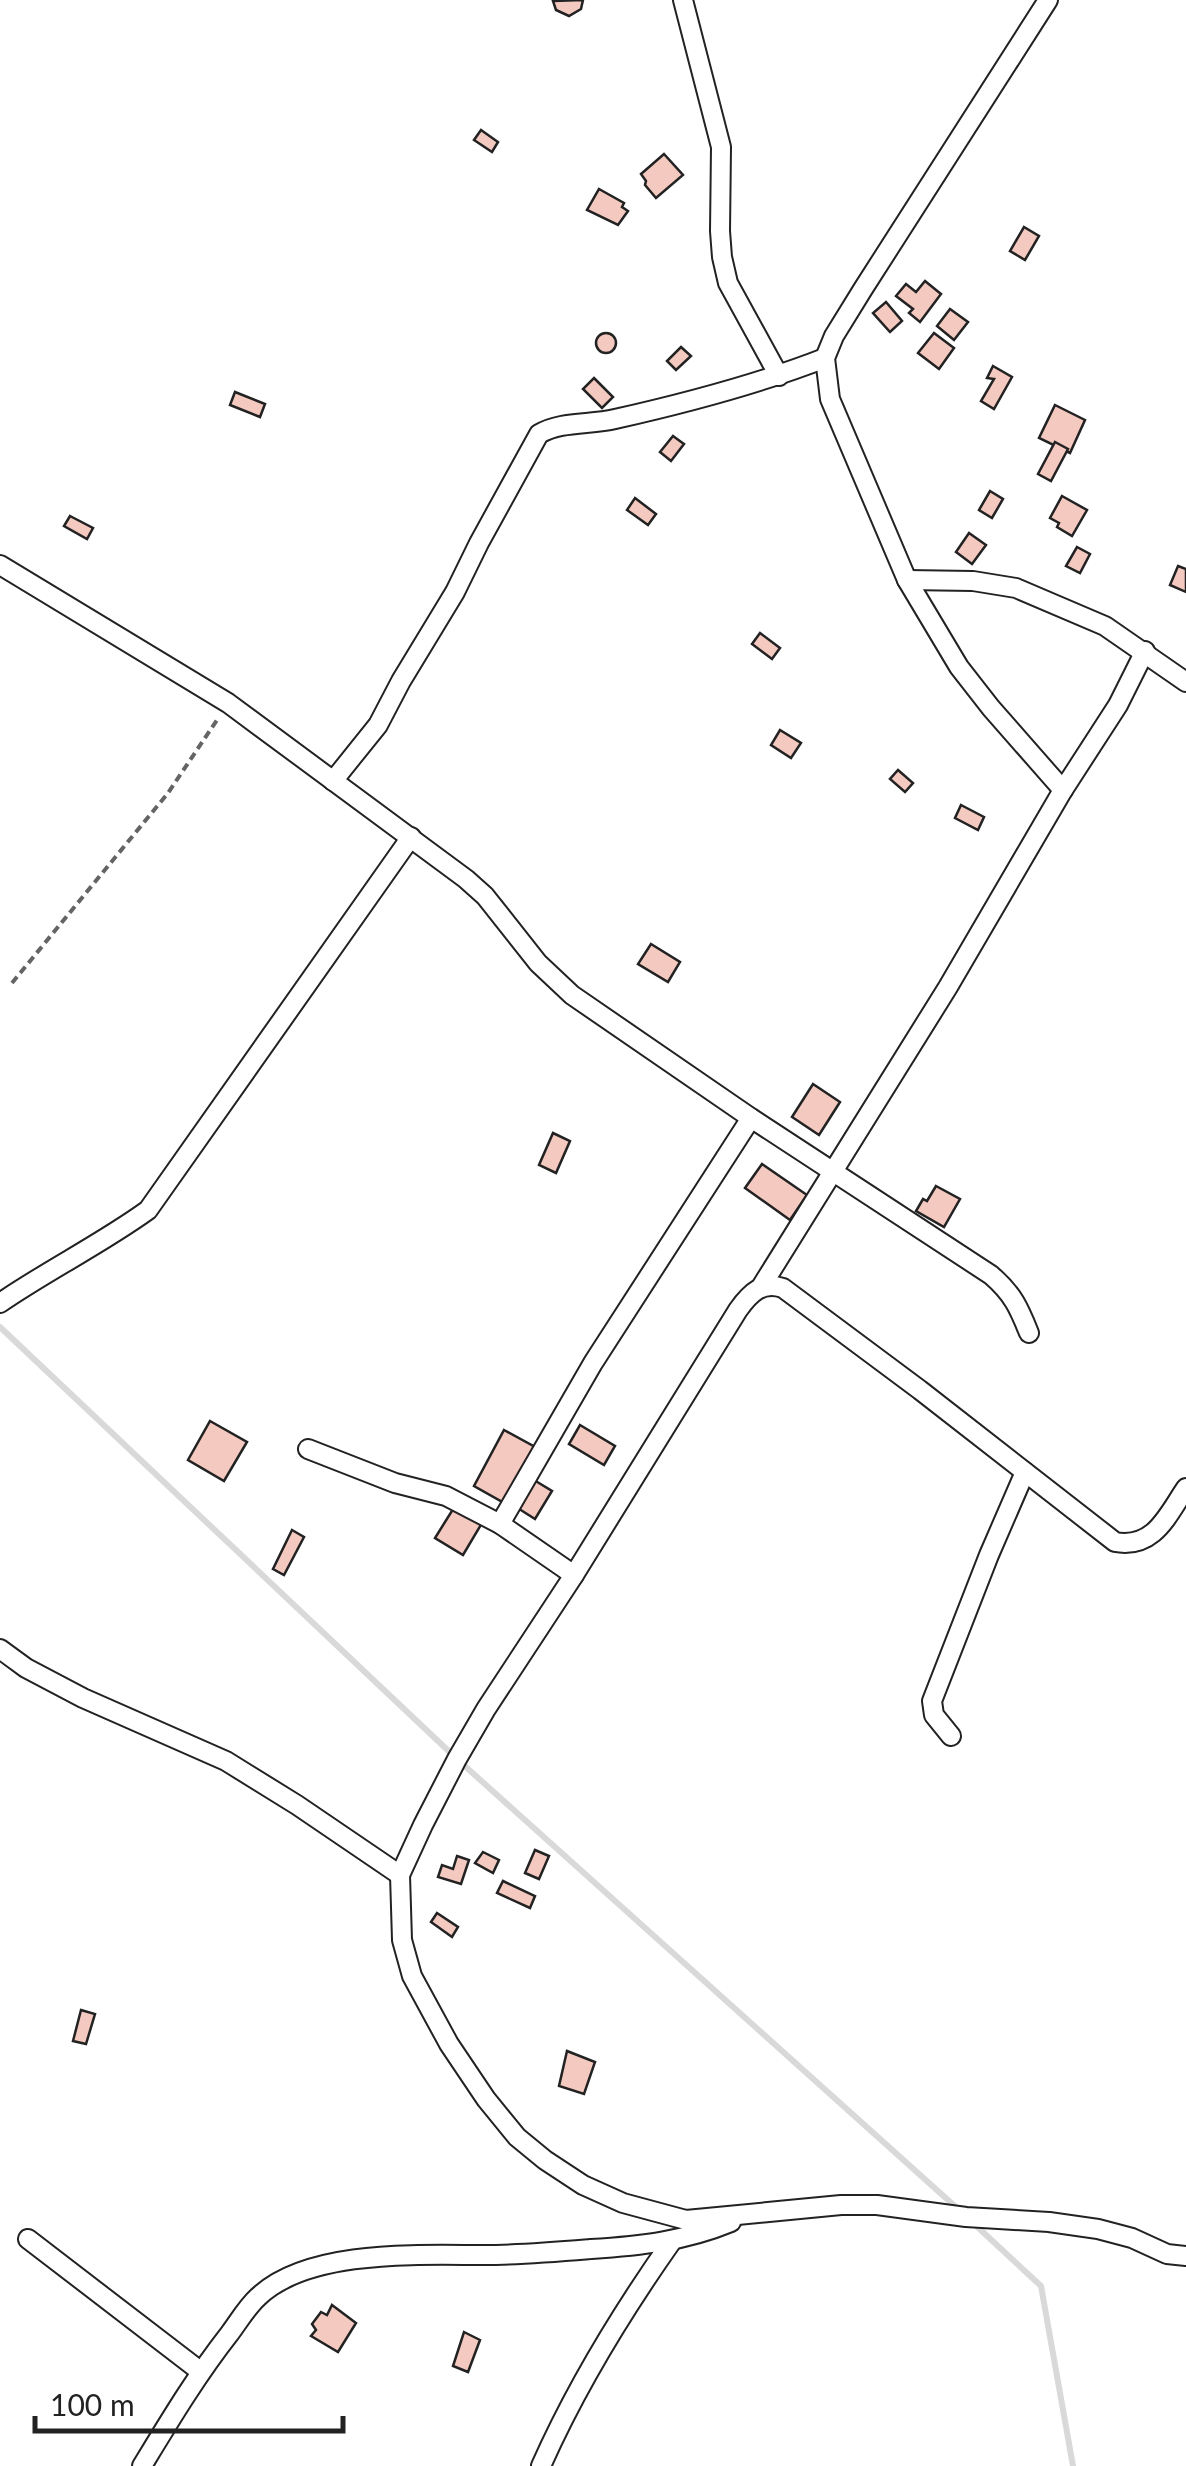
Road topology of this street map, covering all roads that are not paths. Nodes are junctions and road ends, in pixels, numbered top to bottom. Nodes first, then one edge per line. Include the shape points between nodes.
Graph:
1 (683, 0) edge
2 (1048, 0) edge
3 (824, 358) junction
4 (779, 376) junction
5 (0, 565) edge
6 (907, 580) junction
7 (1145, 651) junction
8 (1186, 682) edge
9 (333, 781) junction
10 (1063, 790) junction
11 (411, 837) junction
12 (752, 1118) junction
13 (832, 1170) junction
14 (760, 1287) junction
15 (0, 1303) edge
16 (1029, 1333) dead end
17 (308, 1449) dead end
18 (1025, 1472) junction
19 (1186, 1488) edge
20 (500, 1524) junction
21 (574, 1575) junction
22 (0, 1648) edge
23 (951, 1736) dead end
24 (400, 1875) junction
25 (750, 2214) junction
26 (28, 2239) dead end
27 (672, 2241) junction
28 (1186, 2256) edge
29 (200, 2372) junction
30 (142, 2466) edge
31 (541, 2466) edge

1 - 4 street via 721,147 724,270
2 - 3 street
3 - 4 street
3 - 6 street via 830,400
4 - 9 street via 538,434 378,725
5 - 9 street via 228,703
6 - 7 street via 1016,588
6 - 10 street via 958,667
7 - 8 street
7 - 10 street
9 - 11 street
10 - 13 street
11 - 12 street via 485,896 572,994
11 - 15 street via 148,1210
12 - 13 street
12 - 20 street via 593,1364
13 - 14 street
13 - 16 street via 992,1276 1016,1302
14 - 18 street via 783,1288
14 - 21 street via 738,1310
17 - 20 street via 446,1496
18 - 19 street via 1092,1526 1128,1544 1151,1536
18 - 23 street via 932,1701
20 - 21 street
21 - 24 street via 486,1709
22 - 24 street via 83,1698 226,1761
24 - 25 street via 402,1940 412,1976 448,2044 517,2136 583,2185 623,2203 686,2220
25 - 27 street
25 - 28 street via 877,2204 1098,2229
26 - 29 street
27 - 29 street via 333,2263 290,2276 258,2296
27 - 31 street via 616,2326
29 - 30 street

